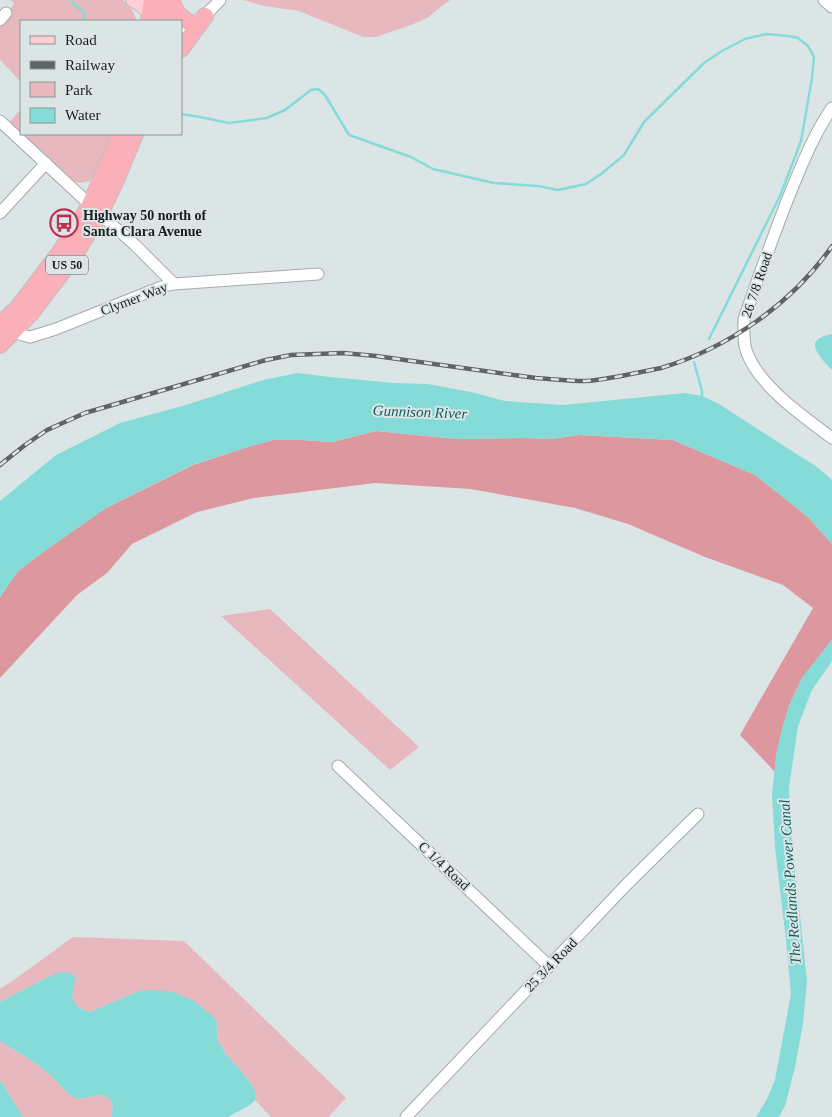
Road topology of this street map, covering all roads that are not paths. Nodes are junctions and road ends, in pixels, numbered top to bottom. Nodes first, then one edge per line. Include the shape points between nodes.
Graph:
1 (166, 0) edge
2 (172, 0) edge
3 (220, 0) edge
4 (824, 0) edge
5 (832, 7) edge
6 (148, 10) edge
7 (193, 23) edge
8 (182, 47) edge
9 (832, 108) edge
10 (0, 121) edge
11 (121, 135) edge
12 (135, 135) edge
13 (46, 163) junction
14 (95, 210) junction
15 (0, 212) edge
16 (318, 274) dead end
17 (174, 284) junction
18 (24, 311) junction
19 (8, 327) edge
20 (0, 336) edge
21 (0, 346) edge
22 (832, 438) edge
23 (338, 766) dead end
24 (698, 814) dead end
25 (550, 966) junction
26 (406, 1117) edge

1 - 6 highway
2 - 7 highway via 177,14
3 - 7 street
4 - 5 street
7 - 8 highway
9 - 22 street, 26 7/8 Road via 812,141 786,204 744,318 744,340 752,363 763,379 801,415
10 - 13 street
11 - 14 highway, US 50
12 - 14 highway, US 50 via 116,180
13 - 14 street
13 - 15 street
14 - 17 street
14 - 18 highway, US 50 via 72,258
16 - 17 street, Clymer Way
17 - 19 street, Clymer Way via 30,337
18 - 19 highway, US 50
18 - 20 highway
19 - 21 highway, US 50
23 - 25 street, C 1/4 Road
24 - 25 street, 25 3/4 Road
25 - 26 street, 25 3/4 Road

